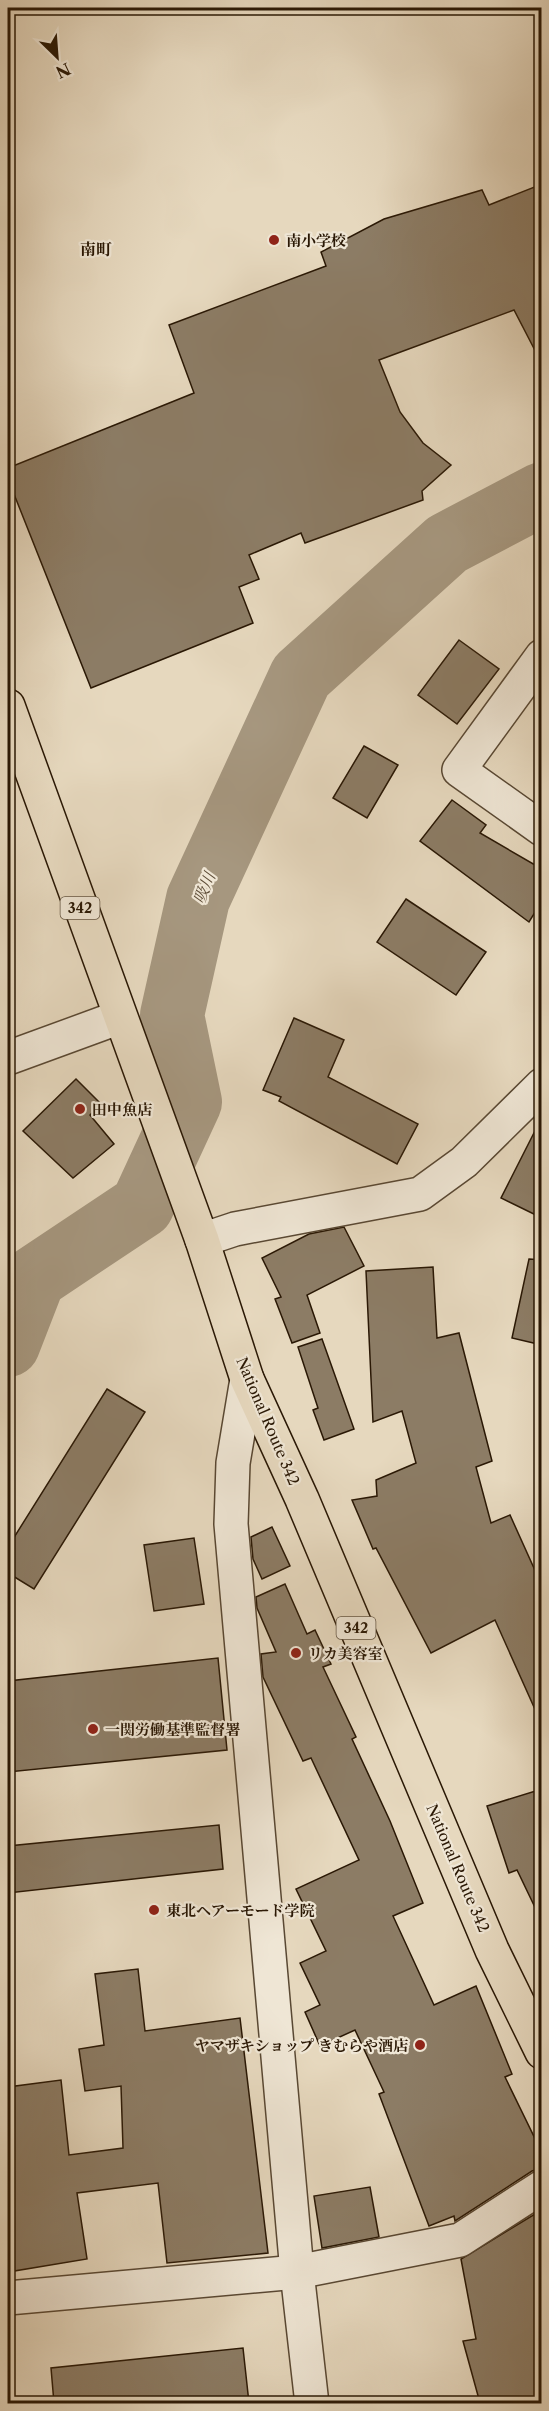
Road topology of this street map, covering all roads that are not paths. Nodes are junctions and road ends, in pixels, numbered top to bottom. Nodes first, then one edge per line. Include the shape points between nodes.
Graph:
1 (542, 656) edge
2 (8, 706) edge
3 (542, 828) edge
4 (120, 1017) junction
5 (8, 1058) edge
6 (542, 1085) edge
7 (202, 1240) junction
8 (247, 1379) junction
9 (542, 2052) edge
10 (542, 2187) edge
11 (297, 2272) junction
12 (8, 2298) edge
13 (312, 2403) edge

1 - 3 street via 459,770
2 - 4 highway, National Route 342 / 342
4 - 5 street
4 - 7 highway, National Route 342 / 342
6 - 7 street via 464,1162 420,1194 235,1229
7 - 8 highway, National Route 342 / 342
8 - 9 highway, National Route 342 / 342 via 302,1499 492,1950
8 - 11 street via 233,1463 231,1524
10 - 11 street via 460,2240
11 - 12 street
11 - 13 street

